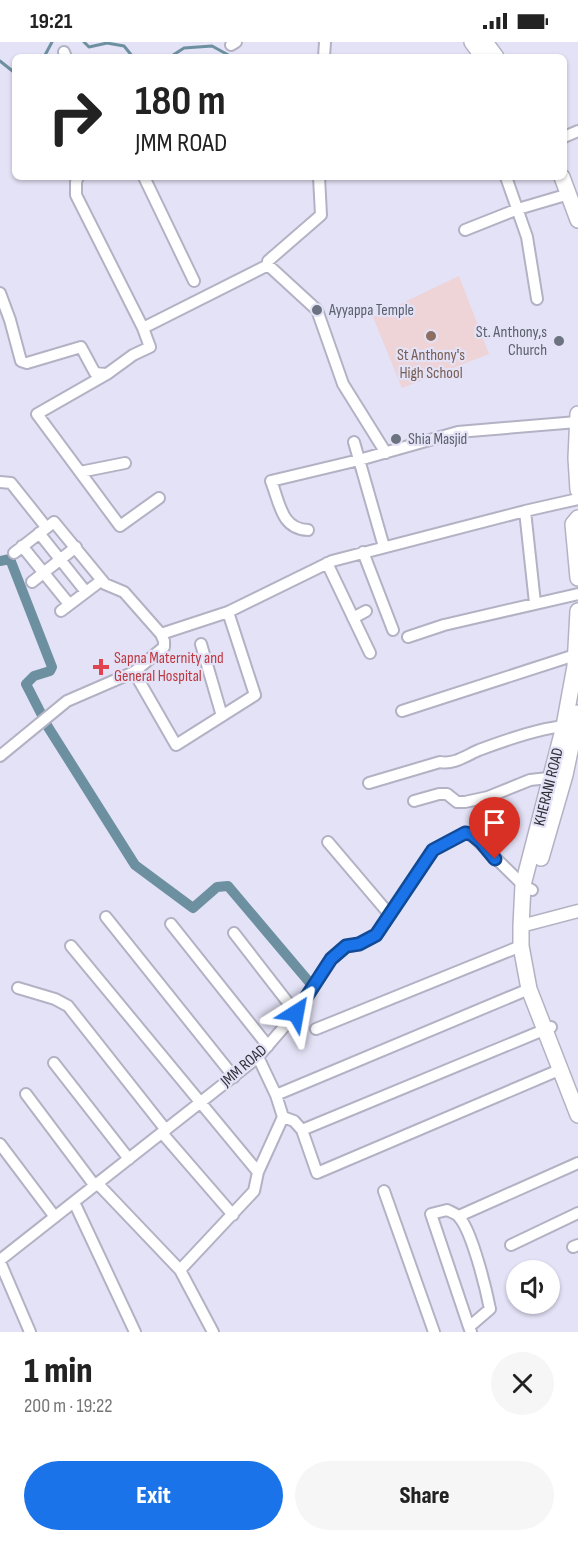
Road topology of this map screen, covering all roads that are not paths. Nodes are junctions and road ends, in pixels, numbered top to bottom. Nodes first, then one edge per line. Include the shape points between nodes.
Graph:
1 (77, 180) edge
2 (145, 180) edge
3 (319, 180) edge
4 (507, 180) edge
5 (563, 180) edge
6 (569, 194) junction
7 (518, 209) junction
8 (578, 220) edge
9 (465, 230) dead end
10 (268, 265) junction
11 (194, 281) dead end
12 (0, 293) edge
13 (537, 299) dead end
14 (143, 328) junction
15 (107, 374) junction
16 (578, 418) edge
17 (354, 442) dead end
18 (386, 453) junction
19 (577, 458) edge
20 (359, 460) junction
21 (125, 463) dead end
22 (80, 472) junction
23 (0, 482) edge
24 (578, 490) edge
25 (159, 498) dead end
26 (578, 499) edge
27 (525, 510) junction
28 (578, 518) edge
29 (42, 530) junction
30 (308, 530) dead end
31 (76, 547) junction
32 (384, 547) junction
33 (363, 552) junction
34 (60, 560) junction
35 (348, 561) dead end
36 (328, 566) junction
37 (44, 572) junction
38 (319, 575) dead end
39 (578, 578) edge
40 (102, 580) junction
41 (32, 582) dead end
42 (86, 592) junction
43 (578, 594) edge
44 (535, 603) junction
45 (366, 611) dead end
46 (578, 611) edge
47 (228, 612) junction
48 (353, 618) junction
49 (393, 630) dead end
50 (161, 634) junction
51 (408, 637) dead end
52 (201, 644) dead end
53 (370, 653) dead end
54 (575, 655) junction
55 (134, 672) junction
56 (402, 711) dead end
57 (222, 716) junction
58 (573, 722) edge
59 (0, 756) edge
60 (558, 777) junction
61 (369, 783) dead end
62 (414, 801) dead end
63 (328, 842) dead end
64 (528, 888) junction
65 (578, 911) edge
66 (390, 915) junction
67 (106, 916) dead end
68 (171, 924) dead end
69 (524, 925) junction
70 (234, 933) dead end
71 (71, 946) dead end
72 (521, 946) junction
73 (18, 988) dead end
74 (529, 988) junction
75 (296, 1013) junction
76 (548, 1028) junction
77 (316, 1029) dead end
78 (268, 1046) junction
79 (258, 1058) junction
80 (54, 1063) dead end
81 (559, 1070) junction
82 (234, 1077) junction
83 (578, 1091) edge
84 (26, 1095) dead end
85 (276, 1095) junction
86 (200, 1103) junction
87 (578, 1115) edge
88 (283, 1117) junction
89 (302, 1130) junction
90 (164, 1132) junction
91 (0, 1144) edge
92 (129, 1159) junction
93 (578, 1163) edge
94 (258, 1172) junction
95 (96, 1185) junction
96 (384, 1191) dead end
97 (75, 1202) junction
98 (578, 1213) edge
99 (233, 1215) junction
100 (459, 1216) junction
101 (55, 1217) junction
102 (511, 1245) dead end
103 (0, 1261) edge
104 (180, 1270) junction
105 (470, 1329) edge
106 (30, 1332) edge
107 (135, 1332) edge
108 (213, 1332) edge
109 (434, 1332) edge

1 - 14 street via 76,195
2 - 11 street
3 - 10 street via 321,215 279,250
4 - 7 street
5 - 6 main road
6 - 7 street
6 - 8 main road
7 - 9 street
7 - 13 street via 527,237
10 - 14 street
10 - 18 street via 316,310 343,384
12 - 15 street via 21,361 27,363 81,347 95,373
14 - 15 street via 150,347
15 - 22 street via 38,414
16 - 18 street via 458,432
16 - 19 main road
17 - 20 street
18 - 20 street
19 - 24 main road
20 - 30 street via 271,481 287,523
20 - 32 street
21 - 22 street
22 - 25 street via 120,526
23 - 29 street via 11,483
26 - 27 street
27 - 32 street
27 - 44 street
28 - 39 main road via 573,524
29 - 31 street via 54,522
29 - 34 street
29 - 37 street via 18,550
31 - 34 street
31 - 40 street
32 - 33 street
33 - 36 street
33 - 49 street
34 - 37 street
34 - 42 street
35 - 36 street
36 - 38 street
36 - 47 street
36 - 48 street
37 - 41 street
37 - 42 street via 65,608
40 - 42 street
40 - 50 street via 124,592
43 - 44 street
44 - 51 street
45 - 48 street
46 - 54 main road, KHERANI ROAD
47 - 50 street
47 - 57 street via 255,695
48 - 53 street
50 - 55 street via 164,648
52 - 57 street
54 - 56 street
54 - 58 main road, KHERANI ROAD
55 - 57 street via 176,745
55 - 59 street via 67,701
58 - 60 main road, KHERANI ROAD
58 - 61 street via 480,750 448,764 440,762
60 - 62 street via 530,780 465,802 457,802 447,794
60 - 64 main road, KHERANI ROAD
63 - 66 street
64 - 66 street, JMM ROAD via 481,842 465,833 433,850
64 - 69 main road, KHERANI ROAD
65 - 69 street
66 - 75 street, JMM ROAD via 376,935 346,946 331,959
67 - 82 street
68 - 78 street
69 - 72 main road
69 - 76 main road via 531,969
70 - 75 street
71 - 86 street
72 - 74 main road
72 - 77 street
73 - 90 street via 68,1006
74 - 76 main road
74 - 85 street
75 - 78 street, JMM ROAD
76 - 81 main road
76 - 83 main road
76 - 89 street
78 - 79 street, JMM ROAD
79 - 82 street, JMM ROAD
79 - 85 street
80 - 92 street
81 - 87 main road
81 - 89 street via 317,1173
82 - 86 street, JMM ROAD
84 - 95 street
85 - 88 street
86 - 90 street, JMM ROAD
86 - 94 street
88 - 89 street
88 - 94 street
90 - 92 street, JMM ROAD
90 - 99 street
91 - 101 street
92 - 95 street, JMM ROAD
93 - 100 street
94 - 99 street via 254,1191
95 - 97 street, JMM ROAD
95 - 104 street
96 - 109 street
97 - 101 street, JMM ROAD
97 - 107 street
98 - 102 street
99 - 104 street
100 - 105 street via 484,1280 490,1309
100 - 105 street via 447,1210 431,1214
101 - 103 street, JMM ROAD
103 - 106 street, JMM ROAD
104 - 108 street

